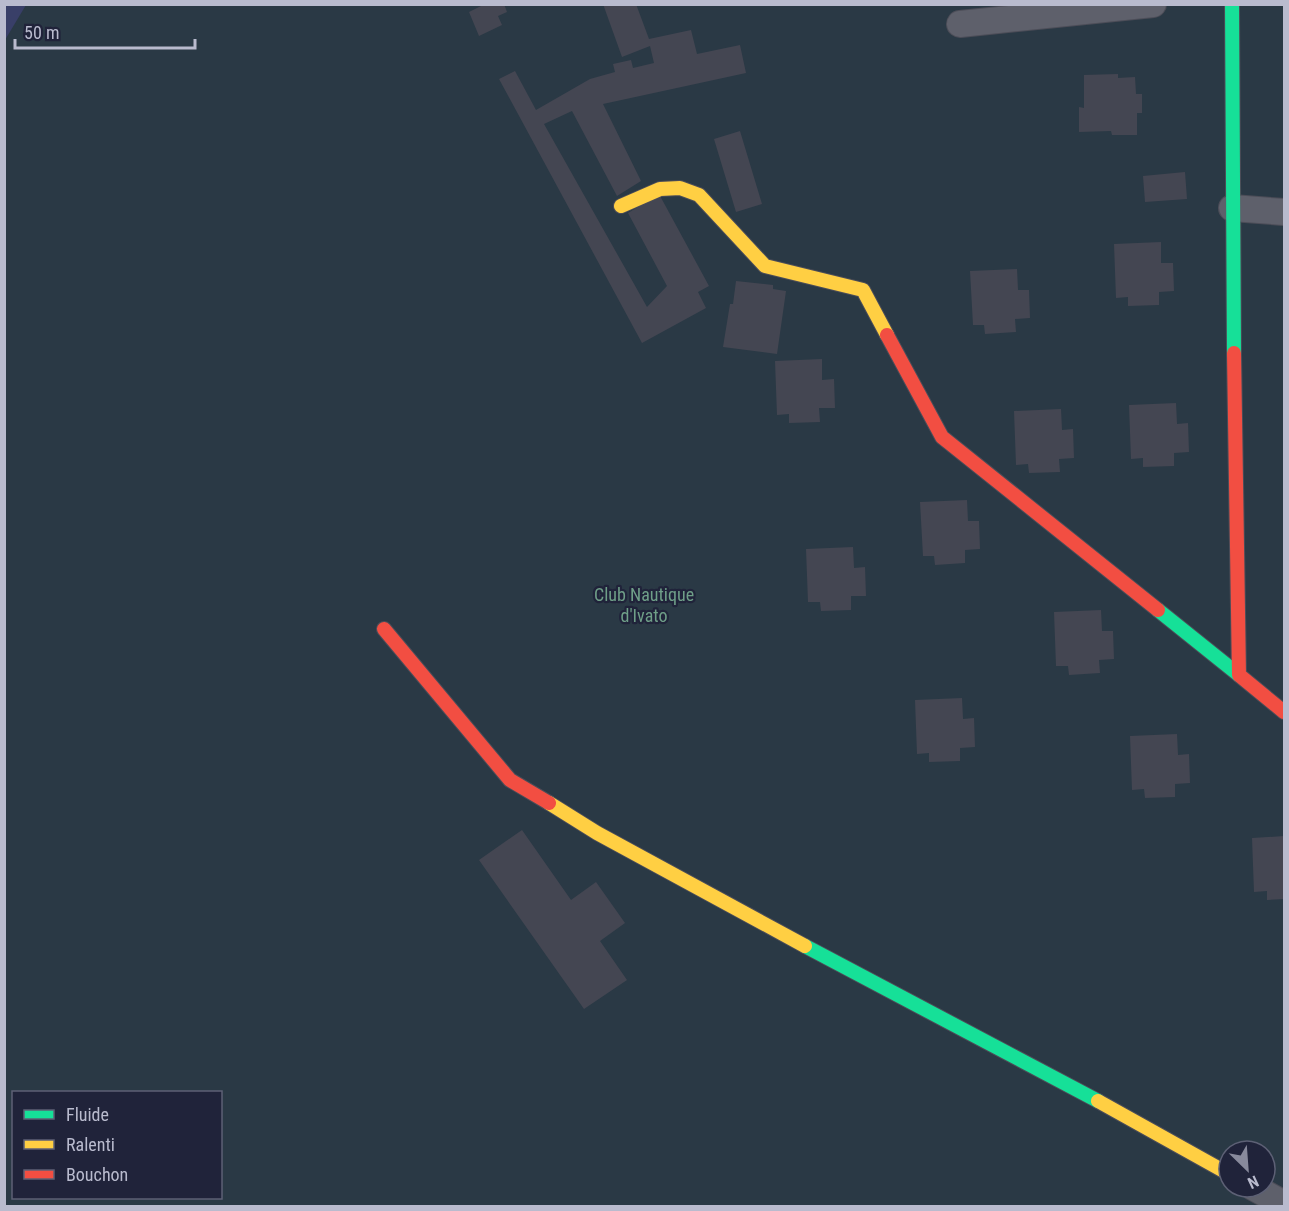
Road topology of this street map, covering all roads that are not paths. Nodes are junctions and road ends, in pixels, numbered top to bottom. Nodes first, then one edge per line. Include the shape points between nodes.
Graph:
1 (1153, 4) edge
2 (1232, 4) edge
3 (960, 24) dead end
4 (621, 206) dead end
5 (1232, 208) junction
6 (1284, 212) edge
7 (384, 629) dead end
8 (1239, 675) junction
9 (1284, 712) edge
10 (1217, 1166) edge

1 - 3 street
2 - 5 street
4 - 8 street via 660,189 680,188 699,195 765,266 863,290 942,437
5 - 6 street
5 - 8 street
7 - 10 street via 510,780 597,833
8 - 9 street

